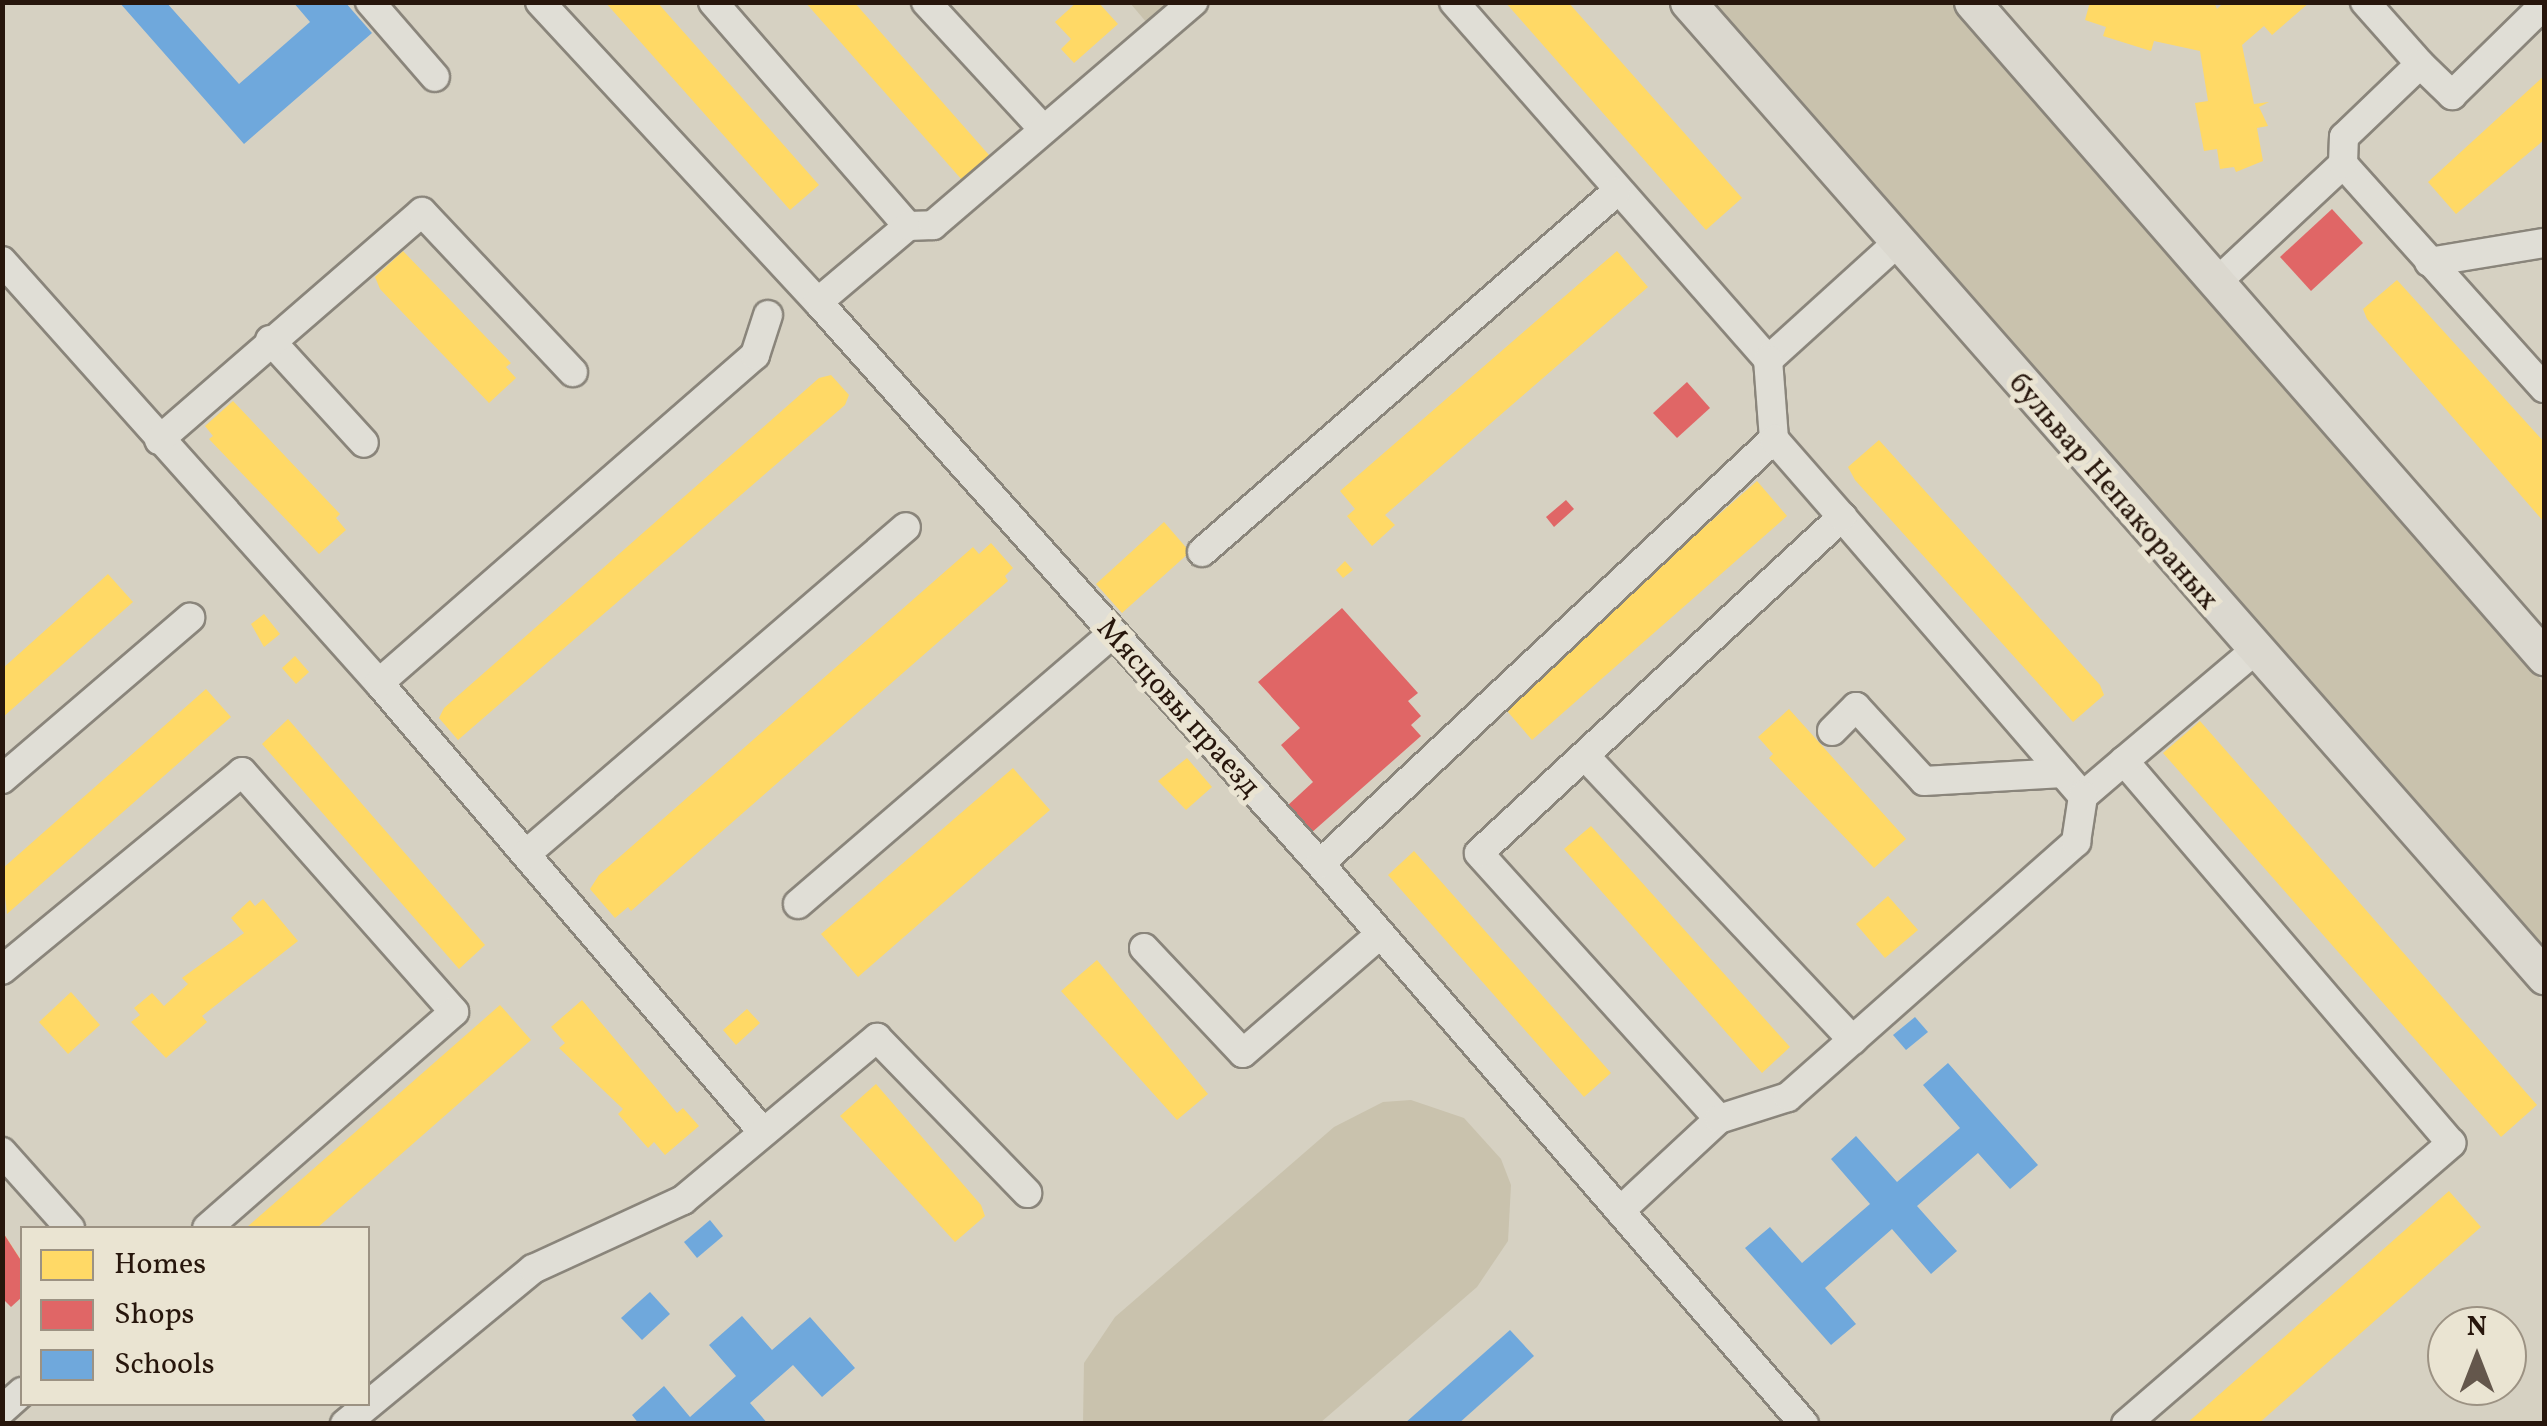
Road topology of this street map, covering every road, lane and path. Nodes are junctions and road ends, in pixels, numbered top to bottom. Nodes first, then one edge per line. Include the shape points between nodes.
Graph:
1 (370, 2) edge
2 (540, 2) edge
3 (713, 2) edge
4 (926, 2) edge
5 (1193, 2) edge
6 (1454, 2) edge
7 (1688, 2) edge
8 (2365, 2) edge
9 (1976, 4) edge
10 (2544, 6) edge
11 (2420, 64) junction
12 (435, 77) dead end
13 (1043, 129) junction
14 (2343, 164) junction
15 (1616, 192) junction
16 (908, 226) junction
17 (1896, 243) junction
18 (2544, 243) edge
19 (2, 261) edge
20 (2428, 262) junction
21 (2218, 281) junction
22 (818, 302) junction
23 (768, 315) dead end
24 (270, 340) junction
25 (1768, 360) junction
26 (573, 372) dead end
27 (2544, 388) edge
28 (1774, 439) junction
29 (159, 440) junction
30 (364, 443) dead end
31 (1842, 517) junction
32 (906, 527) dead end
33 (1202, 552) dead end
34 (190, 618) dead end
35 (1112, 635) junction
36 (2253, 652) junction
37 (2544, 656) edge
38 (380, 683) junction
39 (1832, 731) dead end
40 (1586, 757) junction
41 (2124, 761) junction
42 (2062, 773) junction
43 (2, 779) edge
44 (2083, 796) junction
45 (526, 854) junction
46 (1320, 864) junction
47 (798, 904) dead end
48 (1378, 936) junction
49 (1144, 948) dead end
50 (2, 970) edge
51 (2544, 976) edge
52 (1853, 1040) junction
53 (1719, 1119) junction
54 (762, 1132) junction
55 (2, 1152) edge
56 (1027, 1193) dead end
57 (1620, 1211) junction
58 (68, 1226) edge
59 (208, 1226) edge
60 (370, 1403) edge
61 (367, 1406) edge
62 (345, 1424) edge
63 (1804, 1424) edge
64 (2126, 1424) edge

1 - 12 street
2 - 22 street, Мясцовы праезд
3 - 16 street
4 - 13 street
5 - 13 street
6 - 15 street
7 - 17 main road, бульвар Непакораных
8 - 11 street
9 - 21 main road
10 - 11 street via 2452,95
11 - 14 street via 2344,137
13 - 16 street via 933,225
14 - 20 street
14 - 21 street
15 - 25 street
15 - 33 street
16 - 22 street
17 - 25 street
17 - 36 main road, бульвар Непакораных
18 - 20 street
19 - 29 street
20 - 27 street
21 - 37 main road
22 - 35 street, Мясцовы праезд
23 - 38 street via 755,355
24 - 26 street via 422,212
24 - 29 street
24 - 30 street
25 - 28 street
28 - 31 street
28 - 46 street
29 - 38 street
31 - 40 street
31 - 42 street
32 - 45 street
34 - 43 street
35 - 46 street, Мясцовы праезд
35 - 47 street
36 - 41 street
36 - 51 main road, бульвар Непакораных
38 - 45 street
39 - 42 street via 1856,707 1924,781
40 - 52 street
40 - 53 street via 1479,853
41 - 44 street
41 - 64 street via 2451,1143
42 - 44 street
44 - 52 street via 2076,842
45 - 54 street
46 - 48 street, Мясцовы праезд
48 - 49 street via 1243,1053
48 - 57 street, Мясцовы праезд
50 - 59 street via 242,772 454,1012
52 - 53 street via 1788,1097
53 - 57 street
54 - 56 street via 878,1038
54 - 60 street via 683,1200 533,1269
55 - 58 street
57 - 63 street, Мясцовы праезд
61 - 62 street

